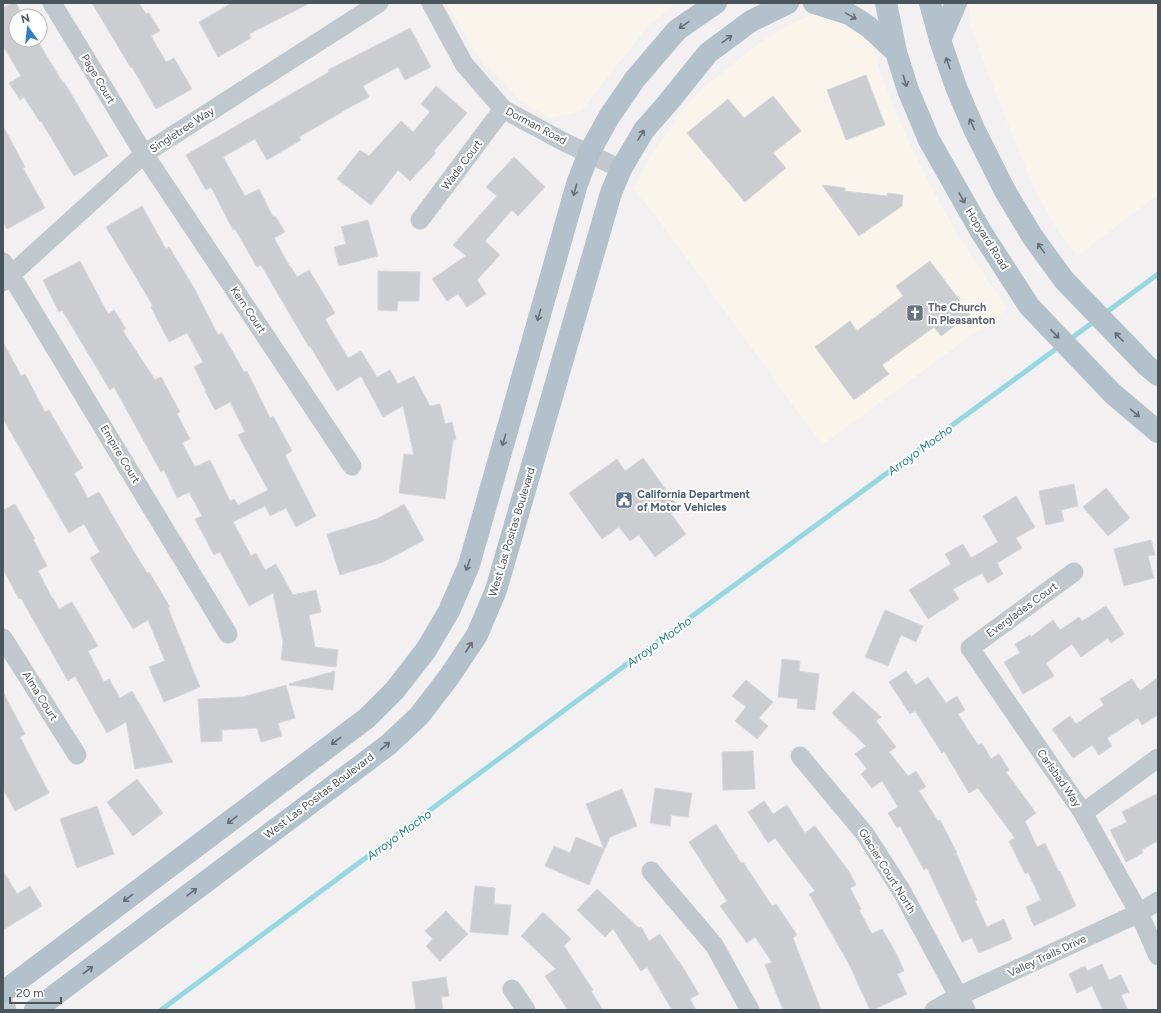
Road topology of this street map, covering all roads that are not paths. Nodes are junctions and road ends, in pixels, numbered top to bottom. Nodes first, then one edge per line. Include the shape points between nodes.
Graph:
1 (52, 3) edge
2 (379, 3) edge
3 (431, 3) edge
4 (716, 3) edge
5 (788, 3) edge
6 (814, 3) edge
7 (886, 3) edge
8 (930, 3) edge
9 (956, 3) edge
10 (940, 40) junction
11 (896, 52) junction
12 (503, 109) junction
13 (590, 153) junction
14 (144, 154) junction
15 (621, 168) junction
16 (420, 220) dead end
17 (6, 273) edge
18 (1152, 370) edge
19 (1158, 432) edge
20 (352, 466) dead end
21 (1074, 572) dead end
22 (228, 634) dead end
23 (3, 638) edge
24 (970, 648) joint
25 (77, 755) dead end
26 (800, 756) dead end
27 (1158, 758) edge
28 (1083, 813) junction
29 (651, 871) dead end
30 (1158, 901) edge
31 (1139, 913) junction
32 (1158, 956) edge
33 (512, 989) dead end
34 (3, 992) edge
35 (3, 1003) edge
36 (963, 1003) edge
37 (7, 1010) edge
38 (35, 1010) edge
39 (526, 1010) edge
40 (750, 1010) edge
41 (934, 1010) edge

1 - 14 street, Page Court
2 - 14 street, Singletree Way
3 - 12 street, Dorman Road via 464,64
4 -> 13 main road via 677,30 635,79 609,117
15 -> 5 main road, West Las Positas Boulevard via 644,130 708,53 751,21
6 -> 11 main road via 849,14 869,27
7 - 11 main road, Hopyard Road
8 - 10 main road
9 - 10 main road
18 -> 10 main road via 1064,280 1032,236 1005,191 974,129
11 -> 19 main road, Hopyard Road via 908,90 929,140 980,230 1029,306 1112,393
12 - 13 street, Dorman Road
12 - 16 street, Wade Court
13 - 15 street, Dorman Road
13 -> 34 main road via 576,184 469,565 449,611 426,650 395,690 367,718
14 - 17 street, Singletree Way
14 - 20 street, Kern Court
38 -> 15 main road, West Las Positas Boulevard via 388,745 418,716 449,677 477,635 496,590 610,193
17 - 22 street, Empire Court
21 - 24 street, Everglades Court
23 - 25 street, Alma Court
24 - 28 street, Carlsbad Way
26 - 36 street, Glacier Court North via 865,834 901,890
27 - 28 street
28 - 31 street, Carlsbad Way
29 - 40 street via 714,945
30 - 31 street, Valley Trails Drive
31 - 32 street, Carlsbad Way
31 - 36 street, Valley Trails Drive
33 - 39 street
35 - 37 street
36 - 41 street, Valley Trails Drive

